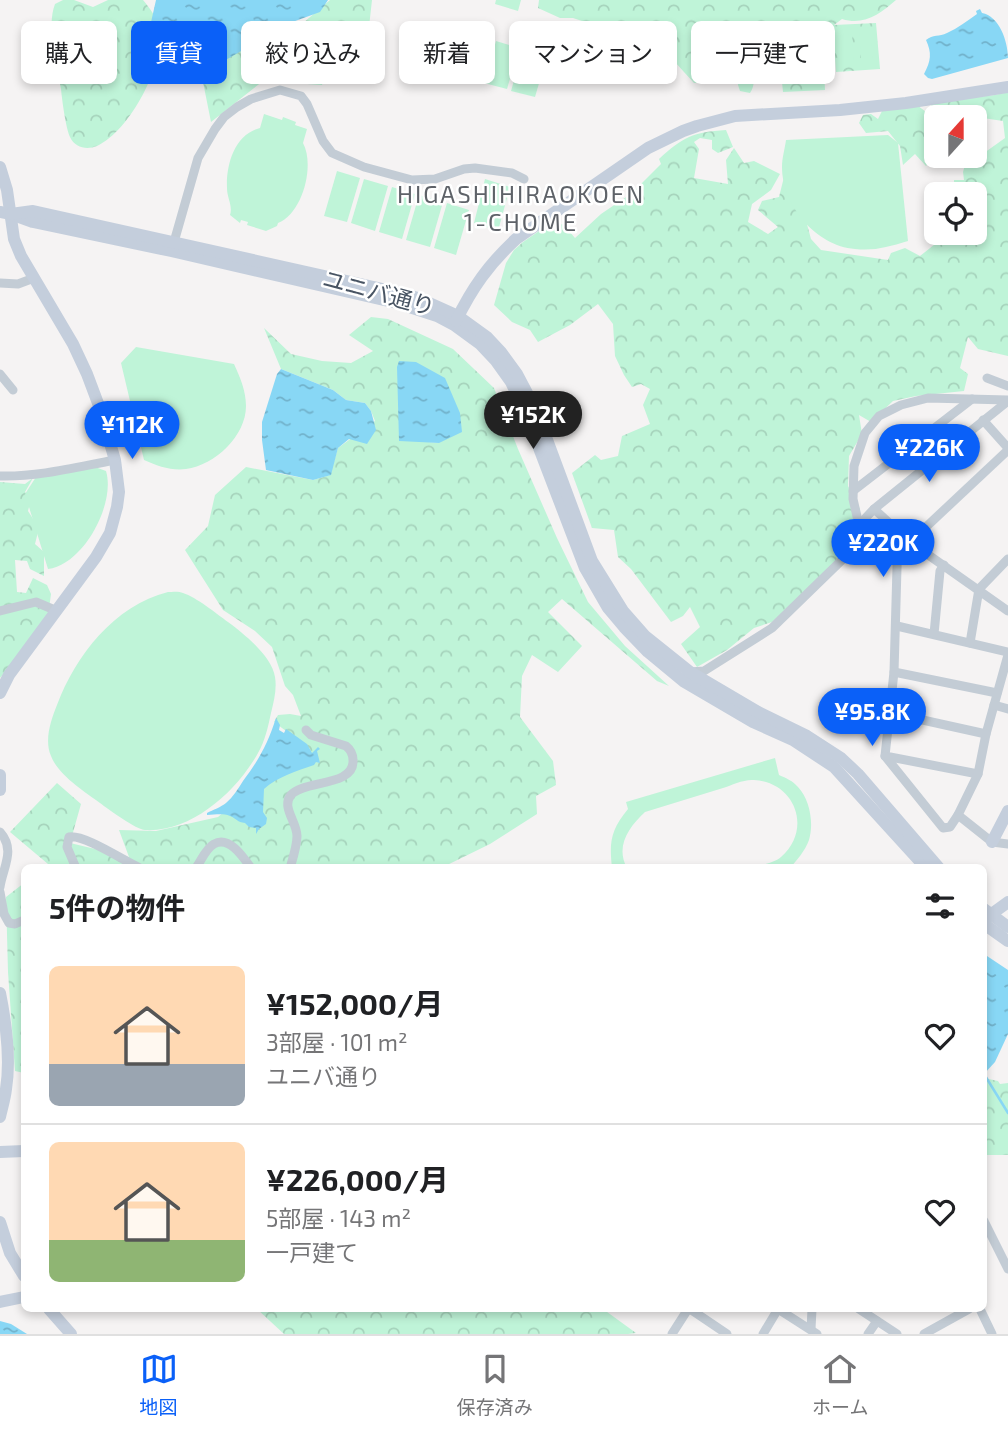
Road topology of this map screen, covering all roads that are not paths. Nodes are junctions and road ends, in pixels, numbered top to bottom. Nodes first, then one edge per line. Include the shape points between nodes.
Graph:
1 (1008, 86) edge
2 (0, 167) edge
3 (524, 178) dead end
4 (0, 199) edge
5 (5, 213) edge
6 (174, 242) junction
7 (34, 278) junction
8 (0, 283) edge
9 (456, 320) junction
10 (0, 374) edge
11 (987, 378) dead end
12 (1008, 386) edge
13 (13, 390) dead end
14 (972, 399) junction
15 (1008, 400) edge
16 (983, 420) junction
17 (1008, 449) edge
18 (115, 460) junction
19 (0, 476) edge
20 (853, 491) junction
21 (874, 509) junction
22 (859, 525) junction
23 (898, 533) junction
24 (910, 542) junction
25 (1008, 559) edge
26 (944, 565) junction
27 (979, 589) junction
28 (0, 611) edge
29 (57, 611) junction
30 (1008, 611) edge
31 (897, 626) junction
32 (934, 634) junction
33 (970, 643) junction
34 (1008, 654) edge
35 (894, 673) junction
36 (686, 676) junction
37 (0, 693) edge
38 (997, 694) junction
39 (994, 705) junction
40 (1008, 709) edge
41 (891, 713) junction
42 (306, 730) dead end
43 (986, 734) junction
44 (886, 756) junction
45 (978, 774) junction
46 (0, 775) edge
47 (0, 783) edge
48 (0, 790) edge
49 (1008, 811) edge
50 (958, 815) junction
51 (0, 832) edge
52 (992, 842) junction
53 (1008, 844) edge
54 (74, 864) edge
55 (133, 864) edge
56 (199, 864) edge
57 (248, 864) edge
58 (291, 864) edge
59 (922, 864) edge
60 (936, 864) edge
61 (0, 890) edge
62 (1008, 902) edge
63 (987, 916) edge
64 (987, 918) edge
65 (987, 919) edge
66 (21, 921) edge
67 (1008, 927) edge
68 (1008, 941) edge
69 (0, 993) edge
70 (0, 1117) edge
71 (21, 1151) edge
72 (0, 1152) edge
73 (0, 1222) edge
74 (987, 1228) edge
75 (1008, 1269) edge
76 (21, 1271) edge
77 (21, 1298) edge
78 (0, 1302) edge
79 (52, 1312) edge
80 (687, 1312) edge
81 (694, 1312) edge
82 (776, 1312) edge
83 (783, 1312) edge
84 (812, 1312) edge
85 (863, 1312) edge
86 (965, 1312) edge
87 (981, 1312) edge
88 (877, 1321) junction
89 (814, 1332) edge
90 (71, 1334) edge
91 (672, 1334) edge
92 (727, 1334) edge
93 (763, 1334) edge
94 (868, 1334) edge
95 (897, 1334) edge
96 (925, 1334) edge
97 (992, 1334) edge

1 - 9 street via 906,103 735,116 683,131 649,148 516,239 479,279
2 - 5 street via 7,190
3 - 6 street via 475,168 412,180 364,167 332,153 301,96 279,90 237,107 215,129 198,158
4 - 5 street
5 - 6 street, ユニバ通り via 33,211
5 - 7 street
5 - 9 street, ユニバ通り
6 - 9 street, ユニバ通り via 418,298
7 - 8 street via 18,284
7 - 18 street via 88,374
9 - 36 street, ユニバ通り via 494,345 517,374 536,410 592,561 623,611
10 - 13 street
11 - 12 street
14 - 15 street
14 - 20 street
14 - 20 street via 928,398 879,416 858,450
15 - 16 street
16 - 17 street
16 - 21 street
17 - 24 street
18 - 19 street
18 - 29 street via 119,492 110,533
20 - 22 street
21 - 22 street
21 - 23 street
22 - 36 street via 857,538 844,558 772,628 704,671
23 - 24 street
23 - 31 street
24 - 26 street
25 - 27 street
26 - 27 street
26 - 32 street
27 - 30 street
27 - 33 street
28 - 29 street via 36,602
29 - 37 street
31 - 32 street
31 - 35 street
32 - 33 street
33 - 34 street
34 - 38 street
35 - 38 street
35 - 41 street
36 - 59 street, ユニバ通り via 753,722 793,740 834,767
36 - 60 street, ユニバ通り via 807,736 841,758
38 - 39 street
39 - 40 street
39 - 43 street
41 - 43 street
41 - 44 street
42 - 58 street via 346,746 354,763 341,778 293,792 287,800 297,839
43 - 45 street
44 - 45 street
44 - 50 street via 943,828 950,827
45 - 50 street
46 - 47 street
47 - 48 street
49 - 52 street
50 - 52 street
51 - 61 street via 9,849
52 - 53 street
54 - 55 street via 67,846 69,837 74,836
56 - 57 street via 208,849 220,842 236,849
61 - 66 street via 9,923
62 - 63 street
64 - 67 street
65 - 68 street
69 - 70 street via 8,1074
71 - 72 street
73 - 76 street
74 - 75 street
77 - 78 street
79 - 90 street
80 - 91 street
81 - 92 street
82 - 93 street
83 - 89 street
84 - 89 street
85 - 88 street
86 - 96 street
87 - 97 street
88 - 94 street
88 - 95 street

